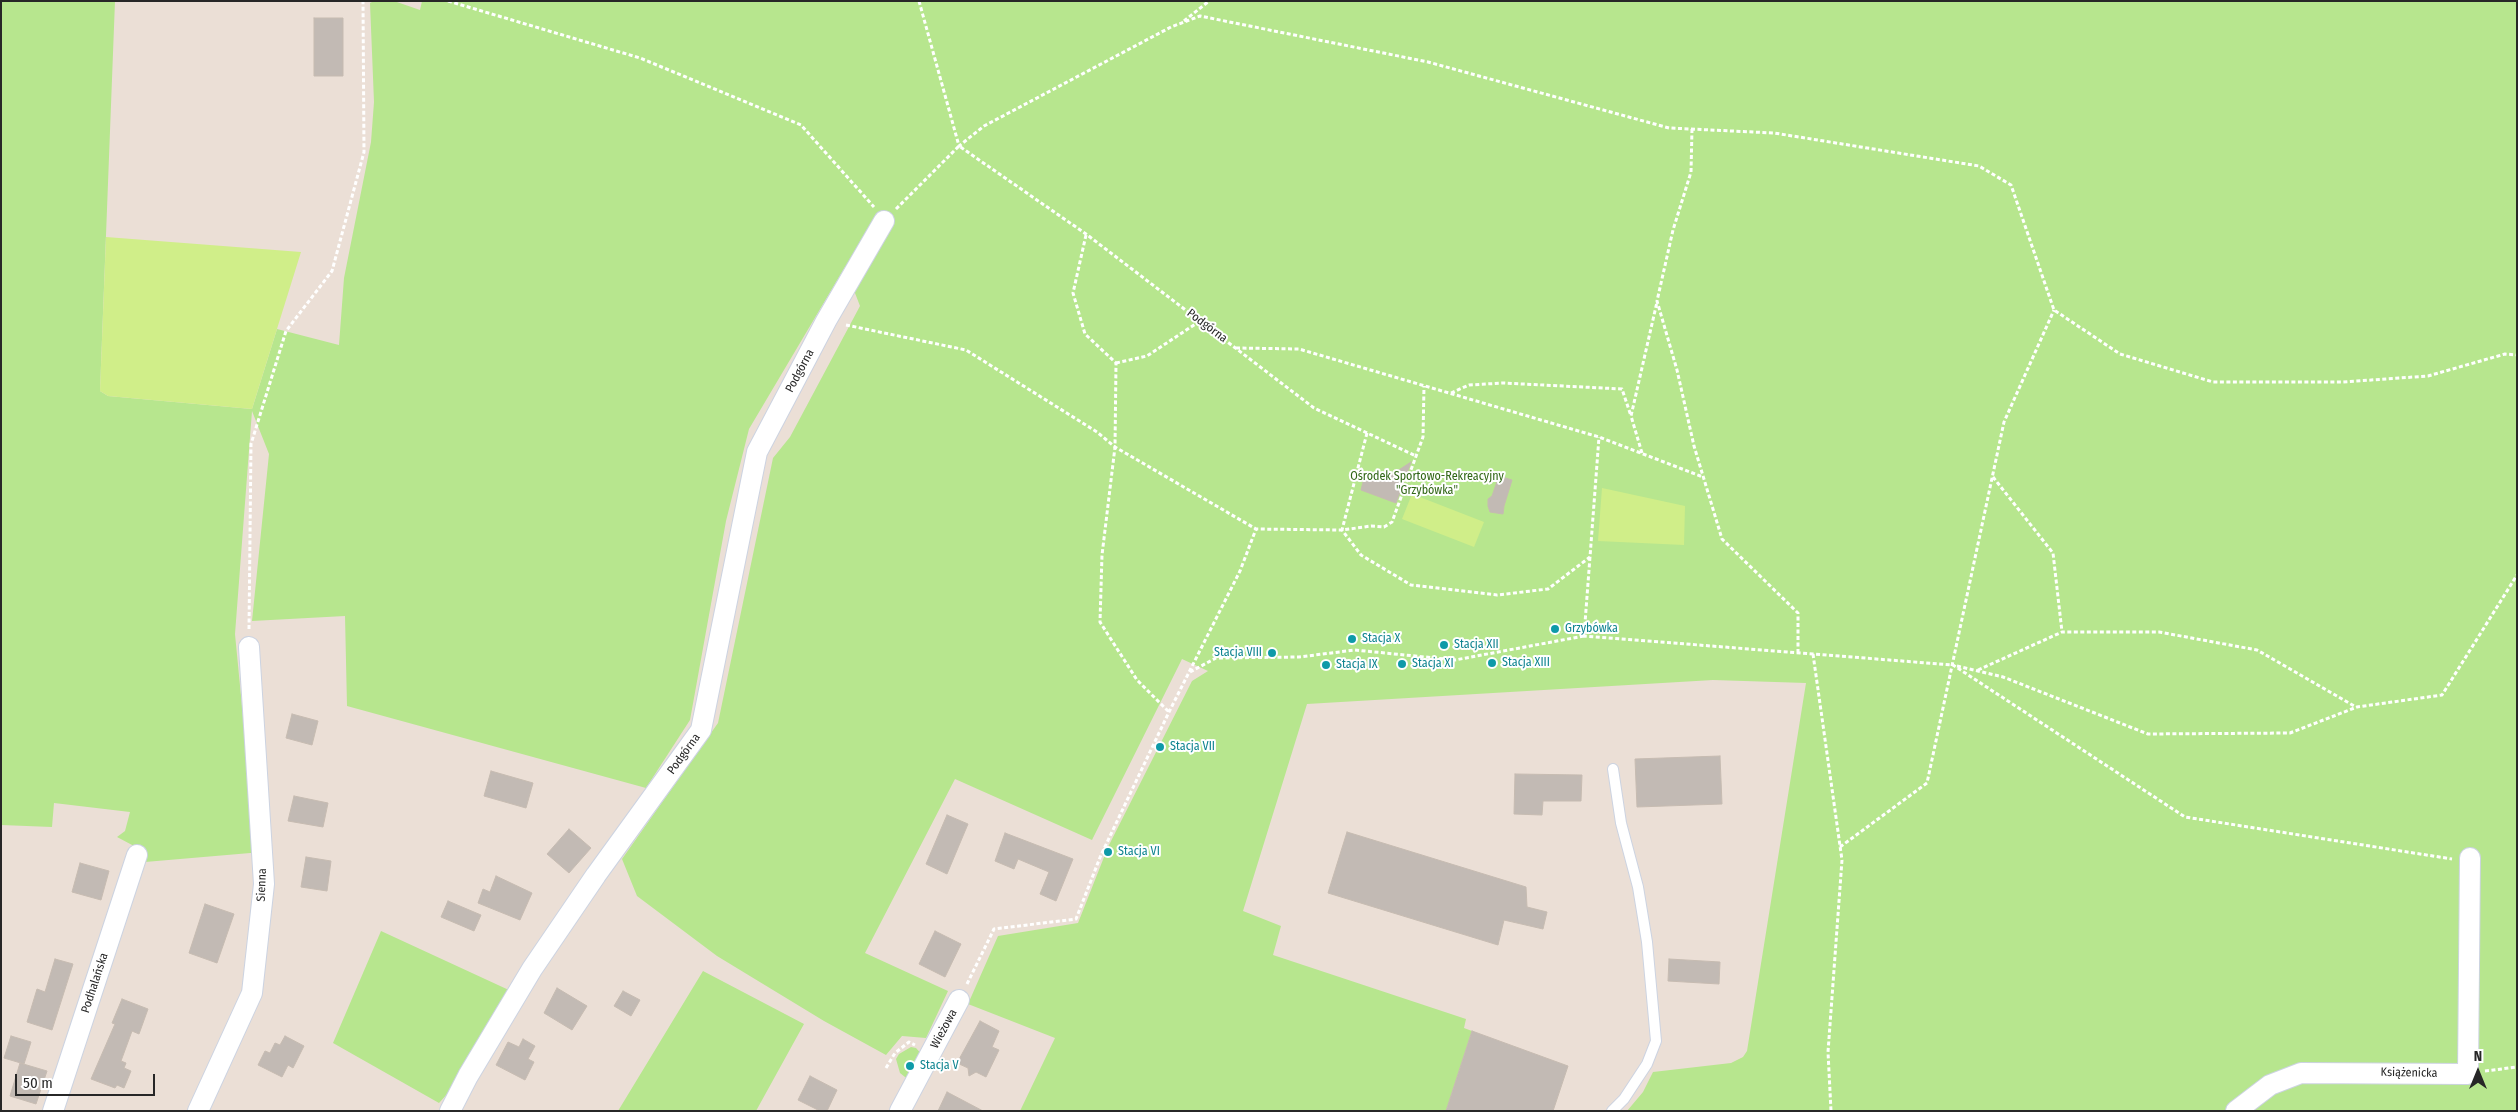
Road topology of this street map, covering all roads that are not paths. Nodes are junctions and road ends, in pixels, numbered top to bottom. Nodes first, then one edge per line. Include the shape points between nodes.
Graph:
1 (884, 220) road end
2 (249, 647) road end
3 (1613, 768) dead end
4 (137, 855) dead end
5 (2470, 858) road end
6 (959, 1000) road end
7 (53, 1111) edge
8 (198, 1111) edge
9 (450, 1111) edge
10 (900, 1111) edge
11 (1612, 1111) edge
12 (2236, 1111) edge

1 - 9 street, Podgórna via 757,452 701,730 532,970
2 - 8 street, Sienna via 264,884 252,993
3 - 11 lane via 1621,823 1638,887 1656,1041 1647,1064
4 - 7 street, Podhalańska
5 - 12 street, Książenicka via 2468,1074 2301,1074 2270,1085
6 - 10 street, Wieżowa

